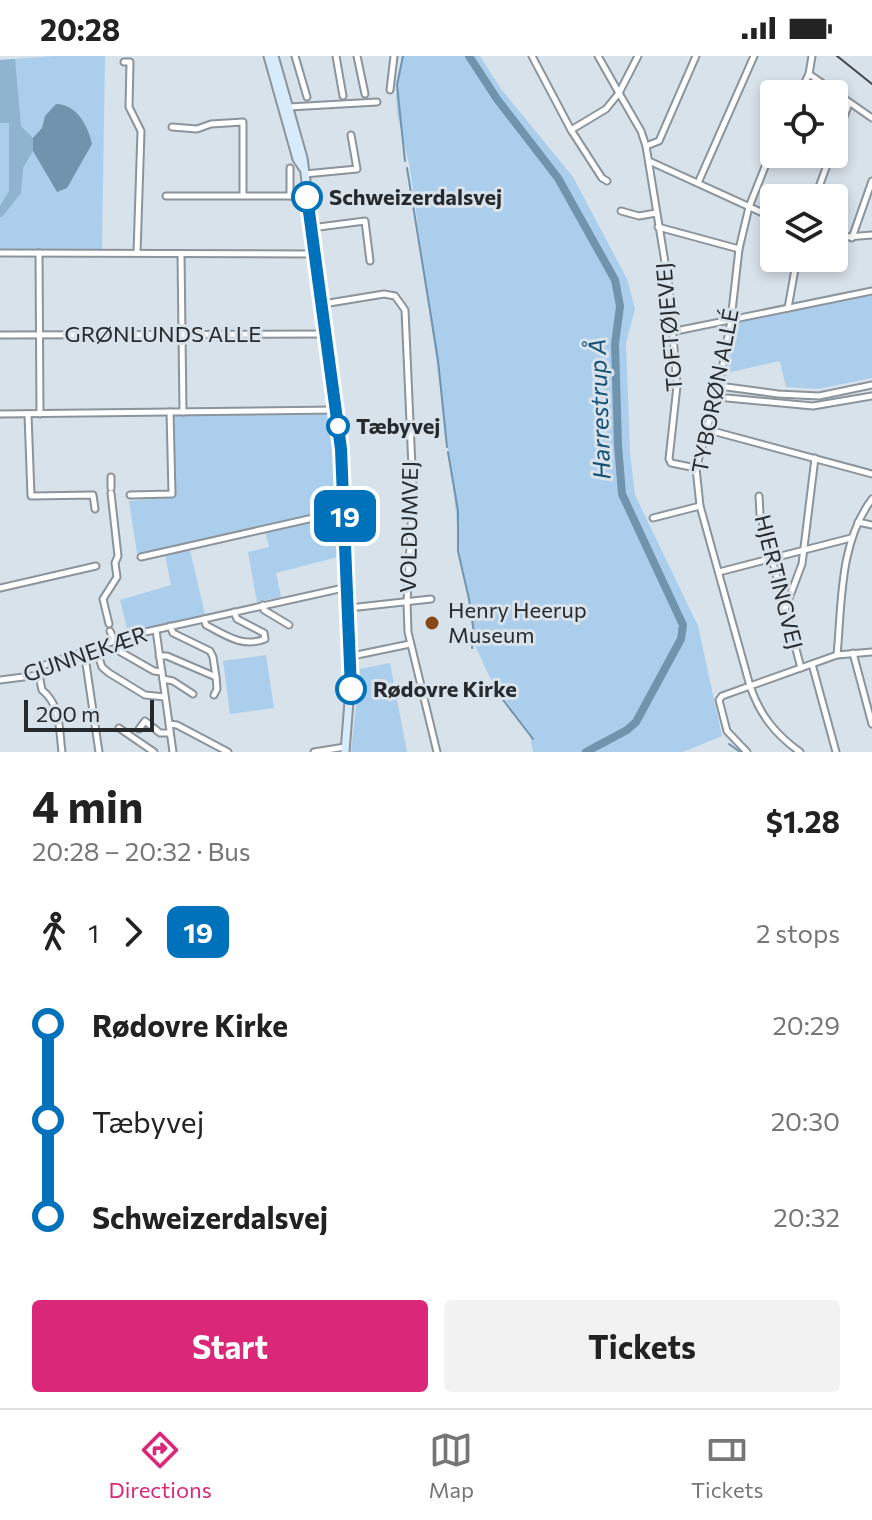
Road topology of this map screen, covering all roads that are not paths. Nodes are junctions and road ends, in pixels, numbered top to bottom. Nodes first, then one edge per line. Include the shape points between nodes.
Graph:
1 (268, 56) edge
2 (274, 56) edge
3 (295, 56) edge
4 (336, 56) edge
5 (357, 56) edge
6 (394, 56) edge
7 (532, 56) edge
8 (598, 56) edge
9 (638, 56) edge
10 (696, 56) edge
11 (754, 56) edge
12 (812, 56) edge
13 (124, 62) dead end
14 (809, 74) junction
15 (806, 80) edge
16 (390, 90) dead end
17 (619, 93) junction
18 (365, 94) dead end
19 (343, 96) dead end
20 (307, 97) dead end
21 (377, 102) dead end
22 (849, 103) joint
23 (287, 107) junction
24 (872, 118) edge
25 (172, 127) dead end
26 (571, 130) junction
27 (351, 135) dead end
28 (646, 146) junction
29 (648, 159) junction
30 (290, 168) dead end
31 (764, 168) edge
32 (303, 171) junction
33 (607, 181) dead end
34 (872, 181) edge
35 (698, 183) junction
36 (243, 195) junction
37 (166, 196) dead end
38 (290, 196) junction
39 (307, 196) junction
40 (749, 207) junction
41 (621, 211) dead end
42 (760, 212) edge
43 (656, 213) junction
44 (658, 227) junction
45 (311, 228) junction
46 (872, 235) edge
47 (848, 238) edge
48 (852, 238) junction
49 (739, 249) junction
50 (0, 253) edge
51 (39, 253) junction
52 (137, 253) junction
53 (181, 254) junction
54 (315, 254) junction
55 (370, 261) dead end
56 (794, 272) edge
57 (872, 291) edge
58 (322, 305) junction
59 (788, 308) junction
60 (731, 320) junction
61 (671, 332) junction
62 (182, 334) junction
63 (326, 334) junction
64 (0, 335) edge
65 (40, 335) junction
66 (872, 385) edge
67 (719, 386) junction
68 (778, 394) junction
69 (872, 396) edge
70 (727, 398) dead end
71 (777, 404) junction
72 (336, 410) junction
73 (170, 412) junction
74 (183, 412) junction
75 (0, 414) edge
76 (28, 414) junction
77 (40, 414) junction
78 (705, 429) junction
79 (815, 458) junction
80 (696, 468) junction
81 (872, 474) edge
82 (111, 477) dead end
83 (130, 495) dead end
84 (759, 496) dead end
85 (872, 499) edge
86 (700, 506) junction
87 (95, 509) dead end
88 (345, 511) junction
89 (653, 518) dead end
90 (858, 522) junction
91 (872, 525) edge
92 (851, 538) junction
93 (804, 550) junction
94 (141, 557) dead end
95 (772, 558) junction
96 (96, 566) dead end
97 (719, 572) junction
98 (348, 587) junction
99 (0, 588) edge
100 (431, 599) dead end
101 (407, 602) junction
102 (263, 605) junction
103 (349, 608) junction
104 (785, 609) junction
105 (234, 612) junction
106 (204, 619) junction
107 (289, 625) dead end
108 (170, 626) junction
109 (156, 630) junction
110 (113, 641) junction
111 (410, 644) junction
112 (95, 646) junction
113 (84, 650) junction
114 (872, 652) edge
115 (853, 653) junction
116 (837, 655) junction
117 (159, 656) junction
118 (351, 656) junction
119 (812, 664) junction
120 (801, 668) junction
121 (39, 675) junction
122 (162, 675) junction
123 (216, 677) junction
124 (0, 680) edge
125 (750, 686) junction
126 (193, 694) dead end
127 (214, 694) dead end
128 (165, 697) junction
129 (169, 724) junction
130 (872, 724) edge
131 (119, 728) dead end
132 (139, 729) dead end
133 (170, 733) junction
134 (345, 750) edge
135 (62, 752) edge
136 (99, 752) edge
137 (154, 752) edge
138 (173, 752) edge
139 (228, 752) edge
140 (314, 752) edge
141 (437, 752) edge
142 (747, 752) edge
143 (800, 752) edge
144 (836, 752) edge

1 - 23 street
2 - 23 street
3 - 20 street
4 - 19 street
5 - 18 street
6 - 16 street
7 - 26 street
8 - 17 street, TOFTØJEVEJ
9 - 17 street
10 - 28 street via 659,141
11 - 35 street
12 - 14 street
13 - 52 street via 130,62 129,107 141,131
14 - 15 street
14 - 22 street
17 - 26 street via 606,109
17 - 28 street, TOFTØJEVEJ
21 - 23 street
22 - 24 street
23 - 32 street
25 - 36 street via 243,122
26 - 33 street
27 - 32 street via 357,169
28 - 29 street, TOFTØJEVEJ
29 - 35 street
29 - 43 street, TOFTØJEVEJ
30 - 38 street
31 - 40 street, TYBORØN ALLÉ
32 - 39 street
34 - 48 street
35 - 40 street
36 - 37 street
36 - 38 street
38 - 39 street
39 - 45 street
40 - 42 street
40 - 49 street, TYBORØN ALLÉ
41 - 43 street
43 - 44 street, TOFTØJEVEJ
44 - 49 street
44 - 61 street, TOFTØJEVEJ
45 - 54 street
45 - 55 street via 365,221
46 - 48 street
47 - 48 street
49 - 60 street, TYBORØN ALLÉ
50 - 51 street
51 - 52 street
51 - 65 street
52 - 53 street
53 - 54 street
53 - 62 street
54 - 58 street
56 - 59 street
57 - 59 street
58 - 63 street
58 - 101 street, VOLDUMVEJ via 384,294 395,296 405,310 413,490
59 - 60 street
60 - 61 street
60 - 67 street, TYBORØN ALLÉ
61 - 80 street, TOFTØJEVEJ via 677,386 669,459
62 - 63 street, GRØNLUNDS ALLE
62 - 65 street, GRØNLUNDS ALLE
62 - 74 street
63 - 72 street
64 - 65 street, GRØNLUNDS ALLE
65 - 77 street
66 - 68 street via 831,394
67 - 68 street
67 - 78 street, TYBORØN ALLÉ
68 - 71 street
69 - 71 street via 824,406
70 - 71 street
72 - 74 street
72 - 88 street
73 - 74 street
73 - 77 street
73 - 83 street via 172,494
75 - 76 street
76 - 77 street
76 - 87 street via 31,496 93,495
78 - 79 street
78 - 80 street, TYBORØN ALLÉ
79 - 81 street
79 - 93 street
80 - 86 street, TYBORØN ALLÉ
82 - 110 street via 117,577 103,599
84 - 95 street, HJERTINGVEJ
85 - 90 street
86 - 89 street
86 - 97 street, TYBORØN ALLÉ
88 - 94 street
88 - 98 street
90 - 91 street
90 - 92 street
92 - 93 street
92 - 116 street
93 - 95 street
93 - 104 street
95 - 97 street
95 - 104 street, HJERTINGVEJ
96 - 99 street
97 - 125 street, TYBORØN ALLÉ
98 - 102 street, GUNNEKÆR
98 - 103 street
100 - 101 street
101 - 103 street
101 - 111 street, VOLDUMVEJ
102 - 105 street, GUNNEKÆR
102 - 107 street
103 - 118 street
104 - 120 street, HJERTINGVEJ
105 - 106 street, GUNNEKÆR
105 - 106 street via 265,639 237,641
106 - 108 street, GUNNEKÆR
108 - 109 street, GUNNEKÆR
108 - 123 street, GUNNEKÆR via 173,633 210,651
109 - 110 street, GUNNEKÆR
109 - 117 street
110 - 112 street, GUNNEKÆR
110 - 122 street via 122,653
111 - 118 street
111 - 141 street, VOLDUMVEJ
112 - 113 street, GUNNEKÆR
112 - 128 street via 109,673 145,695
113 - 121 street, GUNNEKÆR via 39,667
113 - 136 street
114 - 115 street
115 - 116 street
115 - 130 street
116 - 119 street
117 - 122 street
117 - 123 street
118 - 134 street
119 - 120 street
119 - 144 street
120 - 125 street
121 - 124 street, GUNNEKÆR
121 - 135 street via 42,690 56,706
122 - 126 street
122 - 128 street
123 - 127 street
125 - 142 street via 719,700 727,731
125 - 143 street, TYBORØN ALLÉ via 771,727
128 - 129 street
129 - 133 street
129 - 139 street
131 - 137 street
132 - 133 street via 145,721 160,733
133 - 138 street
134 - 140 street

